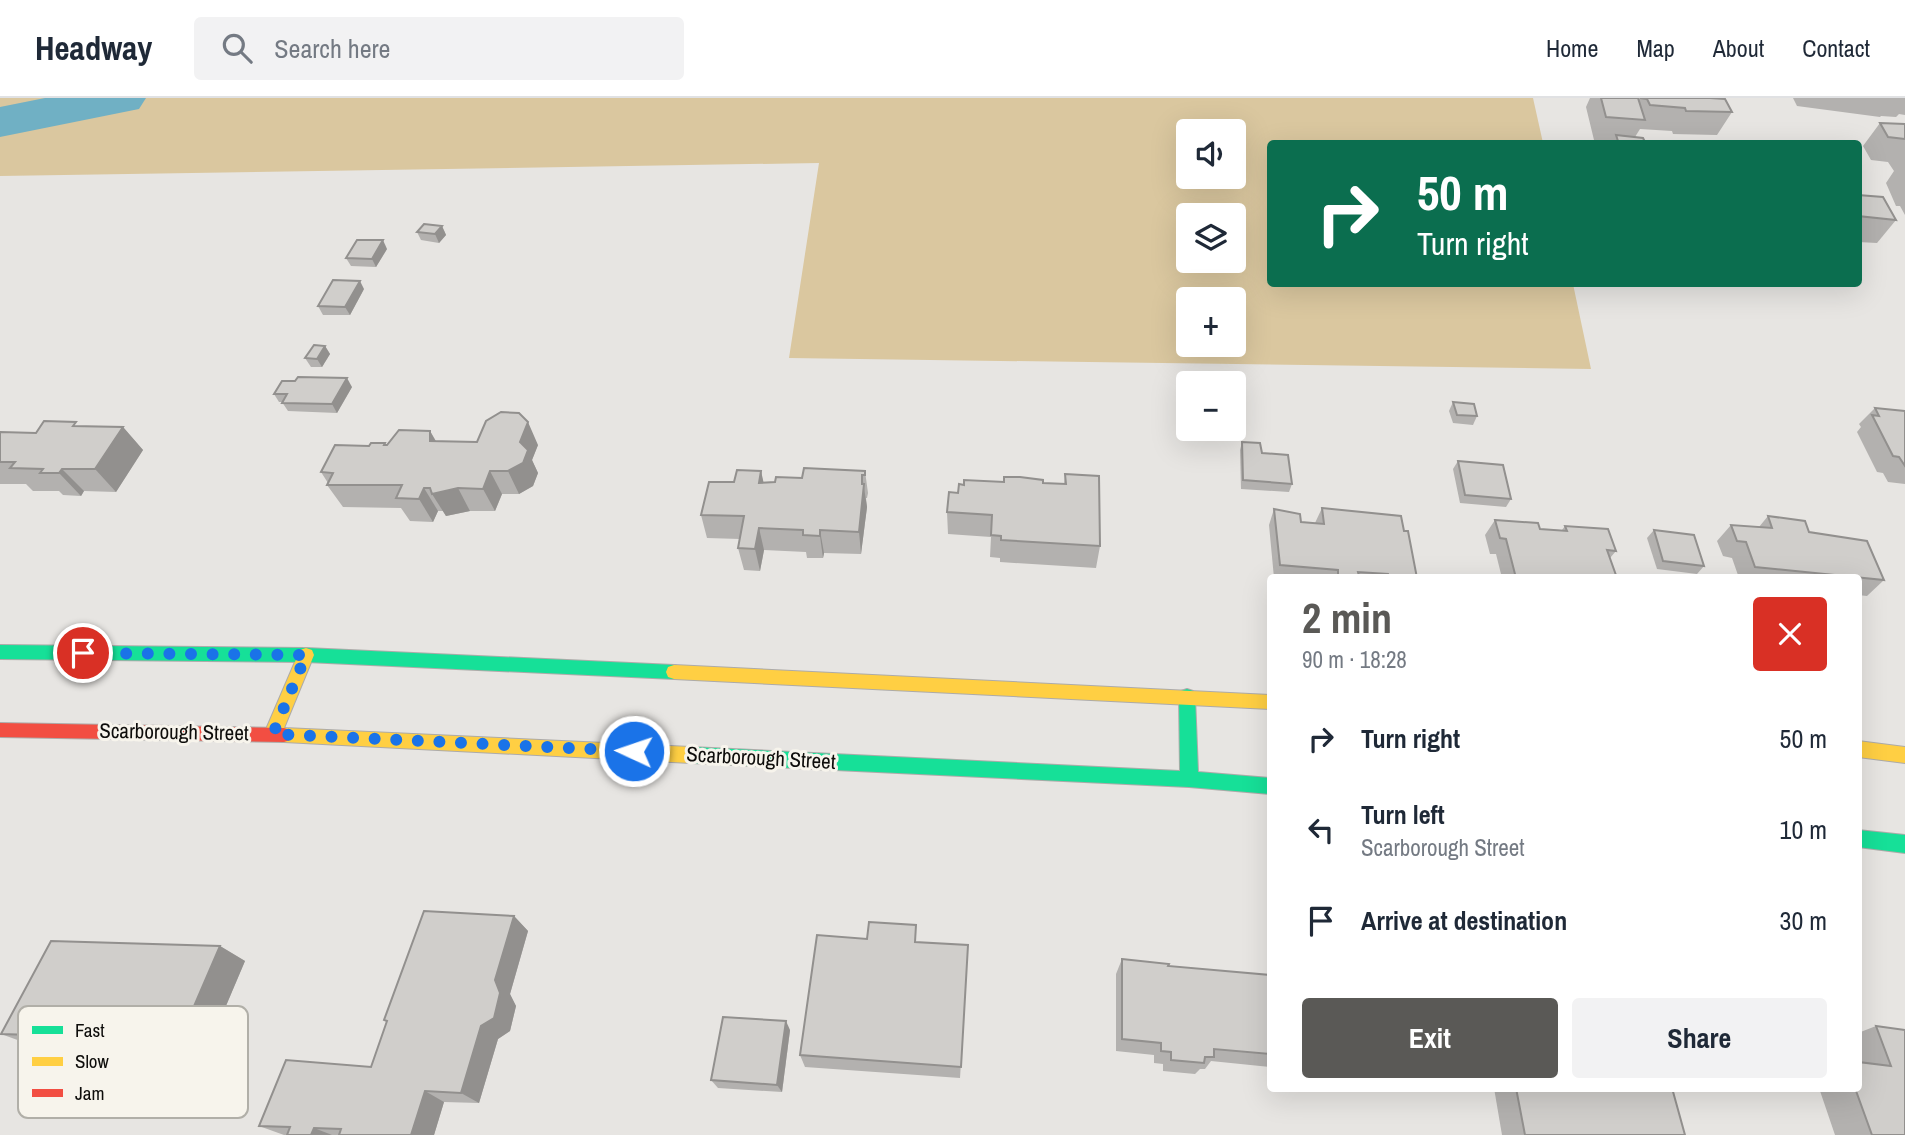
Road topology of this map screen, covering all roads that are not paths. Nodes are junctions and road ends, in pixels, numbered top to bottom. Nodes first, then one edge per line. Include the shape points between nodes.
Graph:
1 (0, 652) edge
2 (306, 655) junction
3 (1187, 696) junction
4 (1267, 702) edge
5 (0, 730) edge
6 (273, 734) junction
7 (1862, 750) edge
8 (1905, 755) edge
9 (1189, 779) junction
10 (1267, 786) edge
11 (1862, 837) edge
12 (1905, 844) edge

1 - 2 main road
2 - 3 main road
2 - 6 main road
3 - 4 main road
3 - 9 main road
5 - 6 main road, Scarborough Street
6 - 9 main road, Scarborough Street
7 - 8 main road
9 - 10 main road, Scarborough Street
11 - 12 main road

